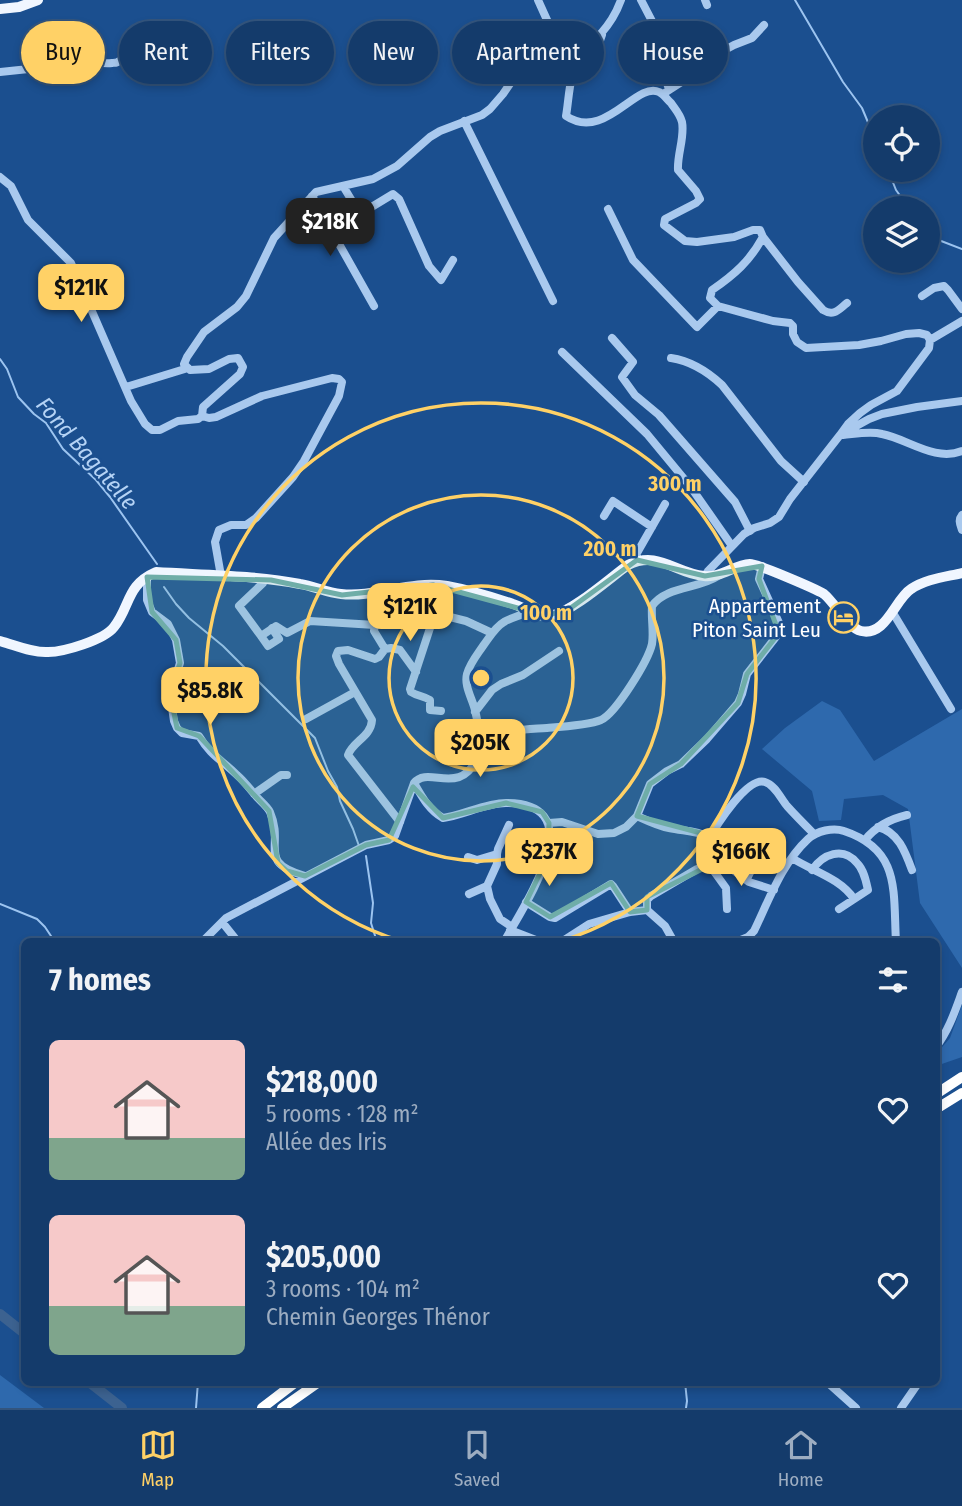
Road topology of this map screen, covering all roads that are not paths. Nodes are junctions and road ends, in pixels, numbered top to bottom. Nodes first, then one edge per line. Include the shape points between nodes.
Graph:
1 (38, 0) edge
2 (538, 0) edge
3 (621, 0) edge
4 (641, 0) edge
5 (0, 9) edge
6 (548, 21) edge
7 (764, 25) dead end
8 (604, 30) edge
9 (119, 61) edge
10 (0, 72) edge
11 (510, 84) edge
12 (571, 84) edge
13 (662, 93) junction
14 (464, 121) junction
15 (0, 177) edge
16 (343, 186) junction
17 (312, 196) junction
18 (608, 209) dead end
19 (360, 214) junction
20 (369, 229) dead end
21 (763, 237) junction
22 (453, 260) dead end
23 (922, 296) dead end
24 (541, 300) dead end
25 (847, 303) dead end
26 (374, 306) dead end
27 (718, 306) junction
28 (962, 309) edge
29 (962, 321) edge
30 (612, 338) dead end
31 (930, 340) junction
32 (562, 352) dead end
33 (671, 358) dead end
34 (188, 368) junction
35 (126, 387) junction
36 (962, 401) edge
37 (202, 416) junction
38 (840, 435) junction
39 (962, 451) edge
40 (804, 482) junction
41 (665, 504) dead end
42 (962, 515) edge
43 (604, 516) dead end
44 (652, 527) junction
45 (962, 530) edge
46 (750, 531) junction
47 (732, 546) junction
48 (637, 560) junction
49 (762, 566) junction
50 (725, 572) junction
51 (962, 573) edge
52 (147, 576) junction
53 (221, 576) junction
54 (705, 576) junction
55 (264, 580) junction
56 (379, 591) junction
57 (529, 611) junction
58 (892, 613) junction
59 (375, 625) junction
60 (492, 633) junction
61 (0, 641) edge
62 (385, 649) junction
63 (559, 651) dead end
64 (416, 672) junction
65 (355, 692) junction
66 (951, 709) dead end
67 (441, 711) dead end
68 (475, 712) junction
69 (306, 719) dead end
70 (478, 756) junction
71 (287, 775) dead end
72 (414, 783) junction
73 (254, 794) junction
74 (907, 815) dead end
75 (638, 816) junction
76 (400, 822) junction
77 (549, 823) junction
78 (509, 825) dead end
79 (878, 827) junction
80 (772, 834) dead end
81 (814, 834) junction
82 (710, 838) junction
83 (865, 840) junction
84 (497, 854) junction
85 (468, 857) dead end
86 (792, 858) junction
87 (717, 861) junction
88 (812, 870) junction
89 (912, 870) dead end
90 (305, 876) junction
91 (746, 880) junction
92 (487, 886) junction
93 (774, 890) junction
94 (469, 894) dead end
95 (855, 899) junction
96 (526, 902) junction
97 (727, 909) dead end
98 (839, 909) dead end
99 (647, 910) junction
100 (630, 912) junction
101 (222, 922) junction
102 (511, 929) junction
103 (206, 938) edge
104 (235, 938) edge
105 (506, 938) edge
106 (532, 938) edge
107 (566, 938) edge
108 (672, 938) edge
109 (746, 938) edge
110 (896, 938) edge
111 (962, 992) edge
112 (940, 1041) edge
113 (962, 1077) edge
114 (940, 1091) edge
115 (962, 1093) edge
116 (940, 1107) edge
117 (291, 1386) edge
118 (313, 1386) edge
119 (831, 1386) edge
120 (916, 1386) edge
121 (262, 1408) edge
122 (282, 1408) edge
123 (856, 1408) edge
124 (901, 1408) edge

1 - 5 main road
2 - 6 street
3 - 8 street
4 - 13 street via 678,71
7 - 13 street via 752,38 708,59 691,76
9 - 10 street
11 - 14 street via 490,109
12 - 13 street via 566,116 595,123 645,93
13 - 21 street via 683,124 678,170 700,198 665,219 664,225 685,241 734,237 753,230 760,230
14 - 16 street via 430,137 397,166 373,179
14 - 24 street via 551,298
15 - 35 street via 28,220 71,263
16 - 17 street
16 - 19 street
17 - 26 street
17 - 34 street via 274,238 246,296 197,341 184,364
18 - 27 street via 633,260 697,327
19 - 20 street
19 - 22 street via 396,195 429,266 441,280
21 - 25 street via 823,310 832,313
21 - 27 street via 736,274 712,290 710,298
23 - 28 street via 944,286
27 - 31 street via 790,323 797,342 806,348 859,345 919,332
29 - 31 street
30 - 46 street via 633,362 622,377 628,386 735,502
31 - 38 street via 929,348 897,391 870,405
32 - 47 street via 647,433
33 - 40 street via 711,374 781,461
34 - 35 street
34 - 37 street via 209,369 239,358 243,367 203,407
35 - 37 street via 139,416 152,430
36 - 38 street via 882,414
37 - 53 street via 216,417 262,396 322,380 342,382 339,396 293,477 256,518 246,525 219,530 215,542
38 - 39 street via 880,433 939,454
38 - 40 street
40 - 46 street via 779,517
41 - 44 street
42 - 45 street
43 - 44 street via 613,501
44 - 48 street
46 - 47 street
47 - 54 street
48 - 54 main road via 657,561
48 - 57 main road via 564,611 539,616
49 - 50 main road via 749,564
49 - 58 main road via 824,594 862,632 880,626
49 - 75 street via 759,579 780,625 779,633 747,674 738,703 681,764 650,785
50 - 54 main road
50 - 70 street via 654,602 649,653 622,699 601,720 524,729
51 - 58 main road via 909,590
52 - 53 main road via 156,572
52 - 61 main road via 105,635 47,653
52 - 73 street via 152,612 168,624 176,640 180,663 170,694 177,729 199,736
53 - 55 main road
55 - 56 main road via 342,594
55 - 59 street via 239,606 261,636 276,626 287,633 310,621
56 - 57 main road via 448,586
56 - 59 street
57 - 60 street
58 - 66 street
59 - 62 street
60 - 64 street via 466,621 441,617 431,625
60 - 68 street via 467,675
62 - 64 street via 400,650
62 - 65 street via 375,659 338,651 339,664
63 - 68 street via 492,690
64 - 67 street via 411,692 430,700 430,710
65 - 69 street
65 - 76 street via 370,714 371,726 348,755
68 - 70 street
70 - 72 street via 458,777 424,776
71 - 73 street
72 - 76 street
72 - 77 street via 433,813 443,818 506,803 530,806 542,812
73 - 90 street via 269,811 278,863
74 - 79 street
75 - 77 street via 614,833
75 - 82 street
76 - 90 street via 389,840 366,845
77 - 96 street via 548,857
78 - 84 street
79 - 83 street
79 - 89 street via 895,836
80 - 91 street
81 - 82 street via 773,787 758,782 729,809
81 - 83 street via 838,829
81 - 86 street
82 - 87 street via 719,853
83 - 110 street via 888,865
84 - 85 street via 477,860
84 - 92 street
86 - 88 street
86 - 93 street
87 - 91 street
87 - 97 street via 714,873 726,888
87 - 99 street via 651,896
88 - 95 street via 835,881
88 - 95 street via 832,854 856,861 868,890
90 - 101 street
91 - 93 street
92 - 94 street
92 - 102 street via 499,919
93 - 109 street via 754,931
95 - 98 street
96 - 100 street via 555,918 611,884
96 - 102 street
99 - 100 street
99 - 108 street via 666,926
100 - 107 street via 583,926
101 - 103 street
101 - 104 street
102 - 105 street
102 - 106 street
111 - 112 street
113 - 114 highway
115 - 116 highway
117 - 121 highway
118 - 122 highway
119 - 123 street
120 - 124 street

